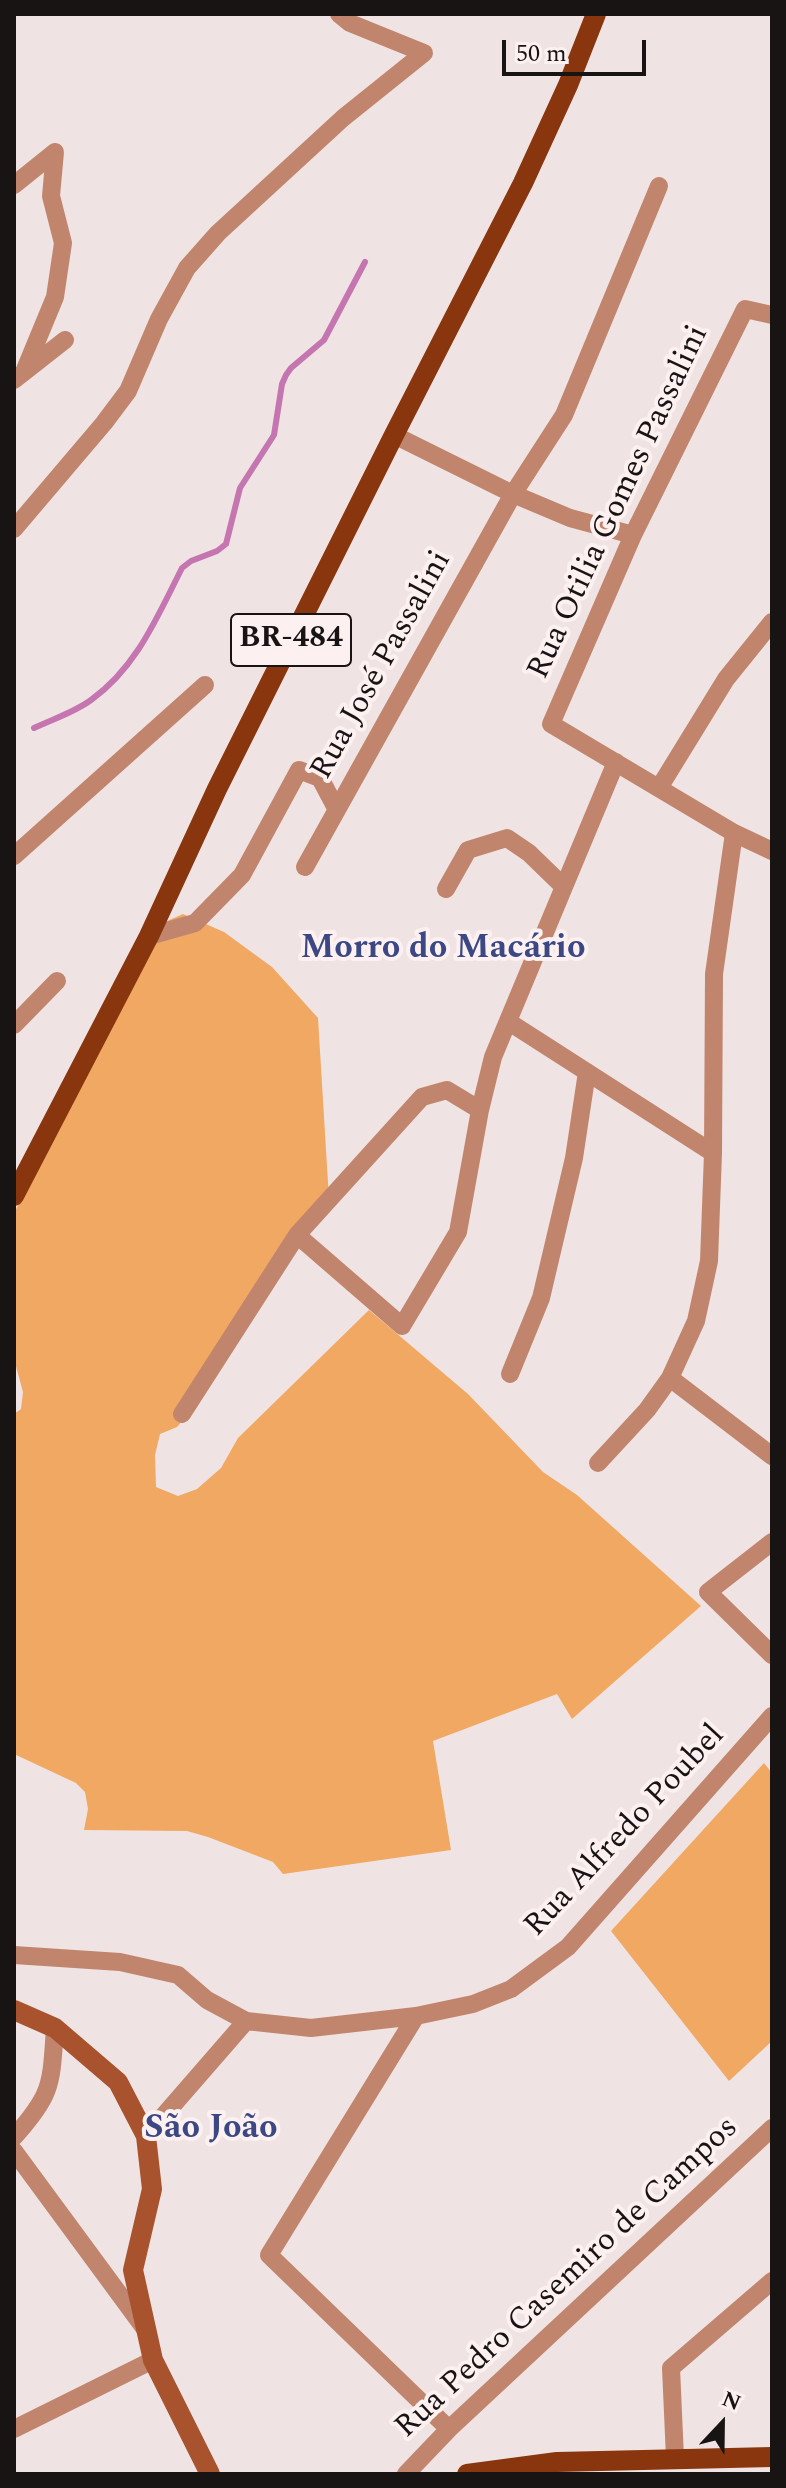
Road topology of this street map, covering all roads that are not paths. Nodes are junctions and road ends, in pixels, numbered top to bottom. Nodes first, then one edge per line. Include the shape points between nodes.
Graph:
1 (339, 14) edge
2 (595, 17) edge
3 (14, 185) edge
4 (659, 186) dead end
5 (772, 315) edge
6 (65, 340) dead end
7 (19, 376) edge
8 (394, 435) junction
9 (513, 494) junction
10 (14, 529) edge
11 (633, 535) junction
12 (772, 622) edge
13 (205, 685) dead end
14 (616, 762) junction
15 (659, 788) junction
16 (337, 810) junction
17 (734, 833) junction
18 (772, 851) edge
19 (14, 856) edge
20 (305, 867) dead end
21 (564, 887) junction
22 (446, 889) dead end
23 (149, 936) junction
24 (57, 981) dead end
25 (509, 1022) junction
26 (14, 1025) edge
27 (587, 1072) junction
28 (480, 1110) junction
29 (713, 1153) junction
30 (14, 1196) edge
31 (297, 1235) junction
32 (510, 1374) dead end
33 (670, 1378) junction
34 (182, 1414) dead end
35 (772, 1456) edge
36 (598, 1463) dead end
37 (772, 1542) edge
38 (772, 1655) edge
39 (772, 1716) edge
40 (14, 1955) edge
41 (14, 2010) edge
42 (416, 2016) junction
43 (246, 2021) junction
44 (55, 2028) junction
45 (772, 2128) edge
46 (146, 2136) junction
47 (14, 2137) edge
48 (14, 2151) edge
49 (772, 2281) edge
50 (765, 2300) edge
51 (147, 2331) junction
52 (153, 2360) junction
53 (14, 2429) edge
54 (449, 2429) junction
55 (772, 2457) edge
56 (675, 2458) junction
57 (206, 2473) edge
58 (406, 2474) edge
59 (467, 2474) edge

1 - 10 street via 424,53 343,118 187,268 128,391
2 - 8 main road, BR-484 via 523,183
3 - 7 street via 55,152 51,196 63,243 55,297
4 - 9 street, Rua José Passalini via 564,415
5 - 11 street, Rua Otilia Gomes Passalini via 745,309
6 - 7 street
8 - 9 street
8 - 23 main road, BR-484
9 - 11 street via 570,518
9 - 16 street, Rua José Passalini
11 - 14 street, Rua Otilia Gomes Passalini via 551,724
12 - 15 street via 726,679
13 - 19 street
14 - 15 street
14 - 21 street
15 - 17 street
16 - 20 street, Rua José Passalini
16 - 23 street via 320,778 299,770 242,875 195,923
17 - 18 street
17 - 29 street via 714,974
21 - 22 street via 507,838 468,850
21 - 25 street
23 - 30 main road, BR-484
24 - 26 street
25 - 27 street
25 - 28 street via 493,1057
27 - 29 street
27 - 32 street via 574,1158 541,1298
28 - 31 street via 447,1090 422,1097
28 - 31 street via 458,1232 402,1326
29 - 33 street via 709,1261 696,1321
31 - 34 street
33 - 35 street
33 - 36 street
37 - 38 street via 708,1592
39 - 42 street, Rua Alfredo Poubel via 568,1947 511,1989 473,2004
40 - 43 street, Rua Alfredo Poubel via 120,1962 178,1975 207,2000
41 - 44 street
42 - 43 street, Rua Alfredo Poubel via 311,2028
42 - 54 street via 269,2255
43 - 46 street
44 - 46 street via 118,2082
44 - 47 street via 52,2081 42,2106
45 - 54 street, Rua Pedro Casemiro de Campos
46 - 51 street via 152,2189 133,2270
48 - 51 street
49 - 50 street
50 - 56 street via 671,2368
51 - 52 street
52 - 53 street
52 - 57 street
54 - 58 street, Rua Pedro Casemiro de Campos
55 - 56 main road
56 - 59 main road via 557,2462

